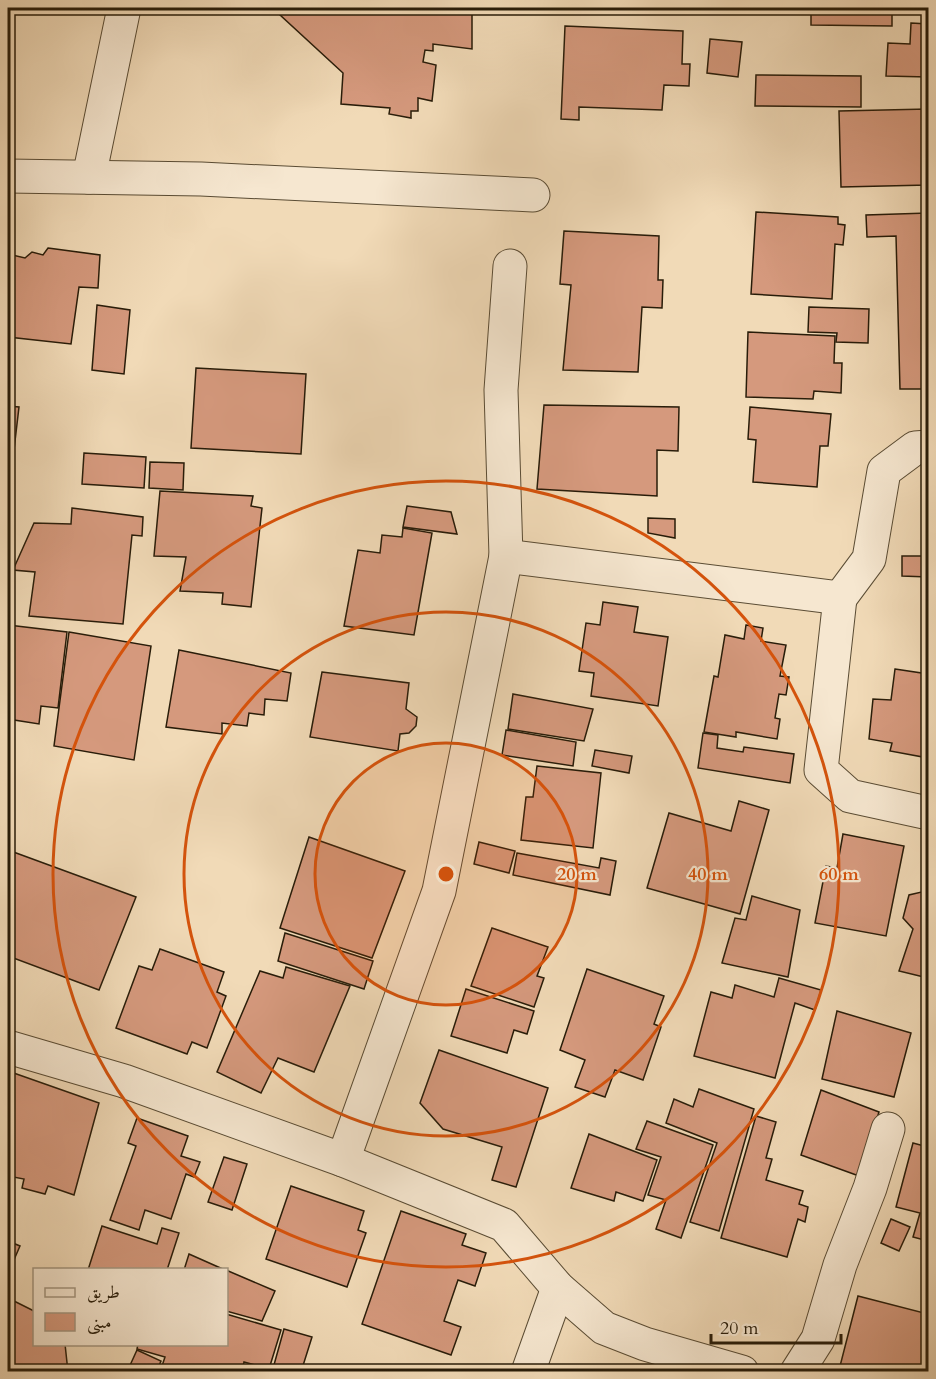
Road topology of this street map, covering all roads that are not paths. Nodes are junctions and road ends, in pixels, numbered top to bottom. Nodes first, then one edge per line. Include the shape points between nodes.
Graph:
1 (124, 8) edge
2 (8, 176) edge
3 (89, 177) junction
4 (533, 195) dead end
5 (510, 266) dead end
6 (928, 447) edge
7 (506, 556) junction
8 (840, 598) junction
9 (928, 813) edge
10 (8, 1047) edge
11 (888, 1129) dead end
12 (343, 1160) junction
13 (558, 1288) junction
14 (528, 1371) edge
15 (742, 1371) edge
16 (797, 1371) edge

1 - 3 street
2 - 3 street
3 - 4 street
5 - 7 street via 501,390
6 - 8 street via 915,448 884,471 869,559
7 - 8 street
7 - 12 street via 439,891
8 - 9 street via 821,770 850,796
10 - 12 street via 124,1081
11 - 16 street via 818,1339
12 - 13 street via 504,1225
13 - 14 street
13 - 15 street via 604,1328 645,1344

